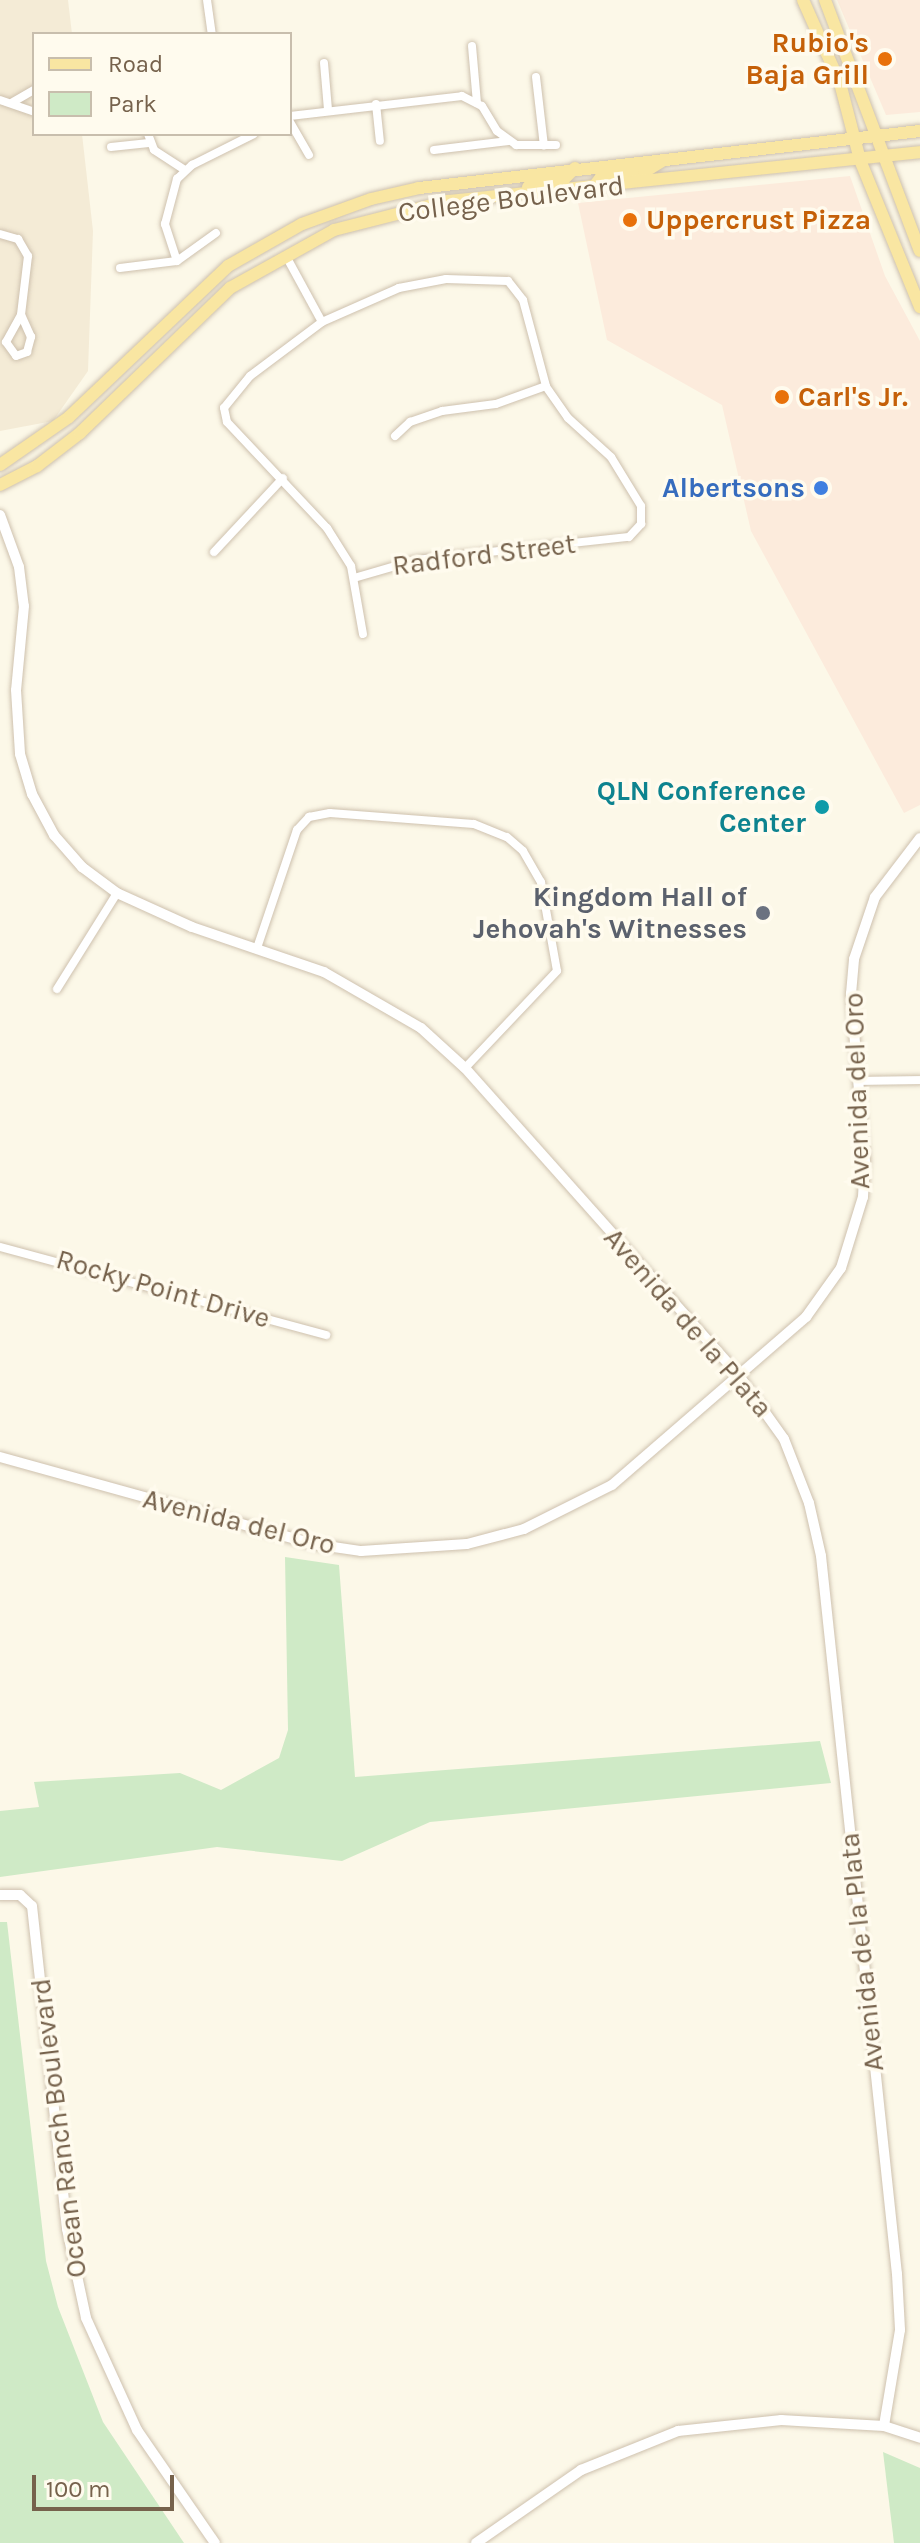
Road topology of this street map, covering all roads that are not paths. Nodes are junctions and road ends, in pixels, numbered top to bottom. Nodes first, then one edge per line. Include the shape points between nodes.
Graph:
1 (207, 0) edge
2 (803, 0) edge
3 (825, 0) edge
4 (212, 32) edge
5 (472, 46) dead end
6 (324, 63) dead end
7 (536, 77) dead end
8 (32, 91) edge
9 (0, 100) edge
10 (13, 102) junction
11 (477, 103) junction
12 (376, 104) junction
13 (328, 110) junction
14 (32, 111) edge
15 (292, 119) edge
16 (292, 123) edge
17 (920, 131) edge
18 (250, 136) edge
19 (874, 136) junction
20 (149, 138) edge
21 (854, 138) junction
22 (380, 141) dead end
23 (509, 141) junction
24 (556, 145) dead end
25 (544, 146) junction
26 (111, 147) dead end
27 (434, 150) dead end
28 (920, 152) edge
29 (309, 155) dead end
30 (881, 157) junction
31 (665, 159) junction
32 (860, 160) junction
33 (575, 168) junction
34 (185, 170) junction
35 (592, 189) junction
36 (458, 201) junction
37 (338, 212) junction
38 (216, 233) dead end
39 (0, 234) edge
40 (276, 237) junction
41 (920, 251) edge
42 (285, 254) junction
43 (177, 261) junction
44 (120, 268) dead end
45 (230, 288) junction
46 (920, 307) edge
47 (21, 315) junction
48 (322, 322) junction
49 (546, 386) junction
50 (395, 436) dead end
51 (0, 465) edge
52 (283, 478) junction
53 (0, 485) edge
54 (0, 515) edge
55 (214, 552) dead end
56 (354, 578) junction
57 (363, 634) dead end
58 (920, 838) edge
59 (117, 893) junction
60 (257, 948) junction
61 (57, 989) dead end
62 (465, 1068) junction
63 (920, 1080) edge
64 (859, 1081) junction
65 (0, 1247) edge
66 (326, 1335) dead end
67 (739, 1376) junction
68 (0, 1457) edge
69 (0, 1895) edge
70 (884, 2426) junction
71 (920, 2438) edge
72 (215, 2543) edge
73 (476, 2543) edge

1 - 4 street
2 - 21 main road via 840,83
3 - 19 main road via 851,60
5 - 11 street
6 - 13 street
7 - 25 street
8 - 10 street
9 - 10 street
10 - 14 street
11 - 12 street via 450,95
11 - 23 street
12 - 13 street
12 - 22 street
13 - 15 street
16 - 29 street
17 - 19 main road, College Boulevard
18 - 34 street
19 - 21 main road, College Boulevard
19 - 30 main road
20 - 26 street
20 - 34 street
21 - 31 main road, College Boulevard
21 - 32 main road
23 - 25 street via 528,148
23 - 27 street
24 - 25 street
28 - 30 main road, College Boulevard
30 - 32 main road, College Boulevard
30 - 41 main road
31 - 33 main road, College Boulevard
31 - 35 main road via 644,172 601,177
32 - 35 main road, College Boulevard
32 - 46 main road
33 - 36 main road via 563,180
33 - 37 main road, College Boulevard via 419,188
34 - 43 street via 166,206 168,242
35 - 36 main road, College Boulevard
36 - 42 main road, College Boulevard via 373,218
37 - 40 main road, College Boulevard
37 - 42 main road via 298,234
38 - 43 street
39 - 47 street via 18,239 28,256
40 - 45 main road via 268,255 231,281
40 - 51 main road, College Boulevard via 228,266 69,417
42 - 45 main road, College Boulevard
42 - 48 street
43 - 44 street
45 - 53 main road, College Boulevard via 80,433
47 - 47 street via 6,342 16,356 27,352 31,337
48 - 49 street via 399,288 489,277 508,281 523,300
48 - 52 street via 295,338 224,408 227,422
49 - 50 street via 496,404 442,411 410,422
49 - 56 street, Radford Street via 568,418 611,457 641,506 636,532 416,560
52 - 55 street
52 - 56 street via 327,528
54 - 59 street, Avenida de la Plata via 19,567 24,606 16,690 20,754 28,781 54,835 82,867
56 - 57 street
58 - 64 street, Avenida del Oro via 875,897 861,932 851,994
59 - 60 street, Avenida de la Plata
59 - 61 street
60 - 62 street, Avenida de la Plata via 370,995 421,1028
60 - 62 street via 297,830 309,817 330,813 474,824 507,837 523,851 541,882 557,971
62 - 67 street, Avenida de la Plata
63 - 64 street
64 - 67 street, Avenida del Oro via 863,1197 845,1259 806,1317
65 - 66 street, Rocky Point Drive
67 - 68 street, Avenida del Oro via 612,1485 524,1529 467,1544 376,1551 313,1544
67 - 70 street, Avenida de la Plata via 771,1417 797,1467 821,1556 897,2274 900,2330
69 - 72 street, Ocean Ranch Boulevard via 28,1899 34,1916 67,2229 86,2318 137,2430
70 - 71 street
70 - 73 street via 781,2420 678,2431 581,2470

